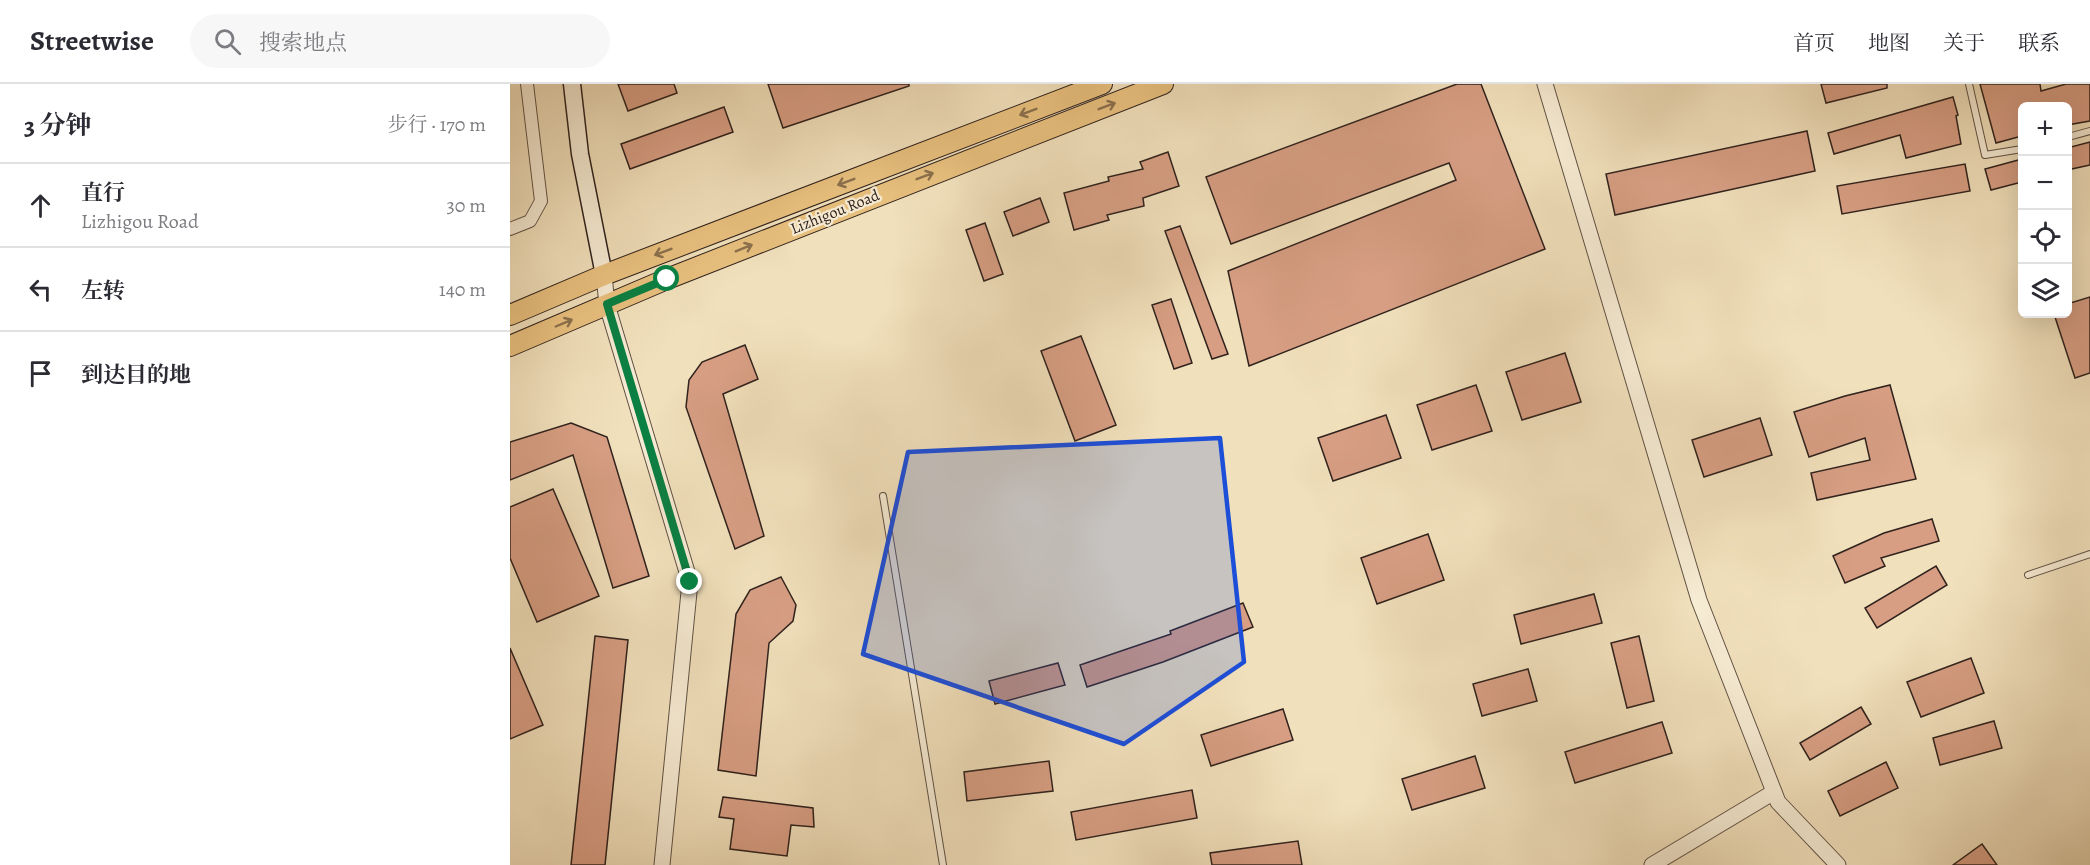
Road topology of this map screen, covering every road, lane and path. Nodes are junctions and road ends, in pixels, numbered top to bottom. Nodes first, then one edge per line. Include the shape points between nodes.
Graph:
1 (527, 84) edge
2 (572, 84) edge
3 (1102, 84) edge
4 (1163, 84) edge
5 (1545, 84) edge
6 (1969, 84) edge
7 (2090, 131) edge
8 (2072, 136) edge
9 (2018, 150) edge
10 (510, 229) edge
11 (604, 275) junction
12 (607, 304) junction
13 (510, 315) edge
14 (510, 346) edge
15 (883, 496) dead end
16 (2090, 554) edge
17 (2028, 575) dead end
18 (1774, 792) junction
19 (662, 865) edge
20 (943, 865) edge
21 (1652, 865) edge
22 (1838, 865) edge

1 - 10 street via 541,201 530,221
2 - 11 main road via 580,154
3 -> 11 main road, Lizhigou Road
12 -> 4 main road, Lizhigou Road
5 - 18 street via 1699,600
6 - 9 lane via 1985,155
7 - 8 lane
11 - 12 street
11 - 13 main road, Lizhigou Road
14 -> 12 main road, Lizhigou Road
12 - 19 street via 690,582
15 - 20 lane
16 - 17 lane
18 - 21 street
18 - 22 street via 1778,802

